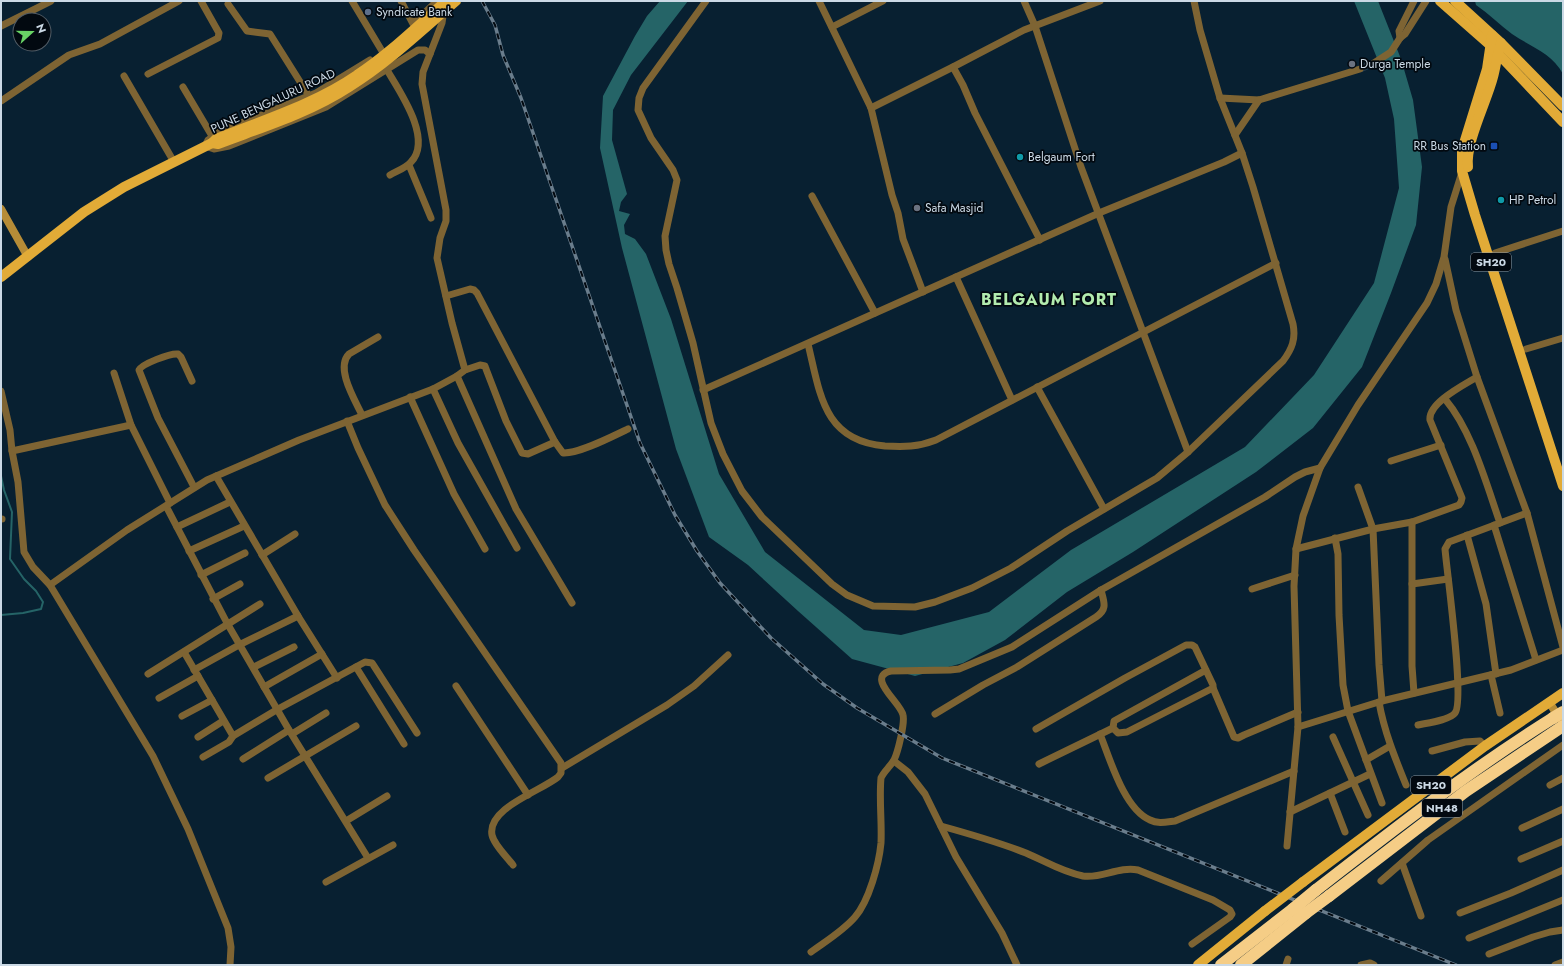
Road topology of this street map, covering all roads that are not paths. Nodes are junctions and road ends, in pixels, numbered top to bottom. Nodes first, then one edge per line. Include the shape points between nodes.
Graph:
1 (51, 1) edge
2 (179, 1) edge
3 (202, 1) edge
4 (352, 1) edge
5 (401, 1) edge
6 (438, 1) edge
7 (444, 1) edge
8 (456, 1) edge
9 (706, 1) edge
10 (819, 1) edge
11 (883, 1) edge
12 (1024, 1) edge
13 (1100, 1) edge
14 (1194, 1) edge
15 (1414, 1) edge
16 (1426, 1) edge
17 (1440, 1) edge
18 (1455, 1) edge
19 (228, 4) dead end
20 (413, 24) junction
21 (1, 26) edge
22 (1035, 26) junction
23 (832, 27) junction
24 (1400, 38) junction
25 (1494, 41) junction
26 (382, 51) junction
27 (430, 54) junction
28 (1498, 54) junction
29 (1376, 62) tunnel mouth
30 (953, 67) junction
31 (1360, 68) tunnel mouth
32 (387, 70) junction
33 (148, 74) dead end
34 (124, 76) dead end
35 (183, 87) dead end
36 (309, 96) junction
37 (1220, 98) junction
38 (1259, 100) junction
39 (1, 101) edge
40 (1563, 106) edge
41 (871, 108) junction
42 (1563, 122) edge
43 (1235, 135) junction
44 (210, 142) junction
45 (1242, 153) junction
46 (174, 162) junction
47 (409, 165) junction
48 (1465, 168) junction
49 (390, 175) dead end
50 (812, 196) dead end
51 (1, 210) edge
52 (1099, 213) junction
53 (431, 218) dead end
54 (1563, 231) edge
55 (1040, 240) junction
56 (1495, 253) junction
57 (28, 257) junction
58 (1444, 257) junction
59 (1276, 263) junction
60 (1, 277) edge
61 (956, 277) junction
62 (923, 292) junction
63 (446, 296) junction
64 (875, 314) junction
65 (1143, 332) junction
66 (378, 337) dead end
67 (1563, 338) edge
68 (808, 344) junction
69 (1526, 349) junction
70 (465, 370) junction
71 (114, 373) dead end
72 (457, 376) junction
73 (1477, 377) junction
74 (192, 381) dead end
75 (1036, 387) junction
76 (433, 389) junction
77 (703, 390) junction
78 (1, 391) edge
79 (410, 397) junction
80 (1444, 399) junction
81 (1012, 400) junction
82 (362, 415) junction
83 (347, 421) junction
84 (131, 425) junction
85 (628, 430) dead end
86 (555, 442) junction
87 (1440, 445) junction
88 (12, 451) junction
89 (1188, 452) junction
90 (1391, 461) dead end
91 (1563, 464) edge
92 (1320, 468) junction
93 (216, 476) junction
94 (1563, 486) edge
95 (194, 487) junction
96 (1358, 487) dead end
97 (230, 502) junction
98 (168, 504) junction
99 (1104, 509) junction
100 (1527, 513) junction
101 (1412, 522) junction
102 (1497, 524) junction
103 (244, 526) junction
104 (177, 527) junction
105 (1373, 529) junction
106 (295, 534) dead end
107 (1467, 535) junction
108 (1335, 538) junction
109 (517, 548) dead end
110 (485, 549) dead end
111 (1296, 549) junction
112 (189, 551) junction
113 (245, 553) dead end
114 (262, 555) junction
115 (201, 575) junction
116 (1295, 575) junction
117 (1448, 579) junction
118 (240, 584) dead end
119 (1412, 584) junction
120 (50, 585) junction
121 (1252, 589) dead end
122 (1101, 590) junction
123 (213, 599) junction
124 (572, 603) dead end
125 (260, 604) dead end
126 (298, 616) junction
127 (227, 623) junction
128 (239, 645) junction
129 (294, 647) dead end
130 (1563, 648) edge
131 (184, 652) junction
132 (322, 654) junction
133 (728, 655) dead end
134 (1536, 660) junction
135 (254, 667) junction
136 (356, 667) junction
137 (1206, 670) junction
138 (196, 673) junction
139 (148, 674) dead end
140 (1493, 674) junction
141 (337, 678) junction
142 (1458, 683) junction
143 (456, 686) dead end
144 (264, 688) junction
145 (1213, 688) junction
146 (1414, 693) junction
147 (1563, 693) edge
148 (159, 698) dead end
149 (212, 700) junction
150 (1381, 701) junction
151 (1550, 702) junction
152 (278, 709) junction
153 (1348, 711) junction
154 (1298, 712) junction
155 (326, 713) dead end
156 (1500, 713) dead end
157 (935, 714) dead end
158 (182, 716) dead end
159 (1561, 720) edge
160 (224, 721) junction
161 (1418, 725) dead end
162 (356, 726) dead end
163 (1298, 727) junction
164 (1113, 728) junction
165 (1036, 729) dead end
166 (291, 732) junction
167 (417, 733) dead end
168 (1100, 734) junction
169 (233, 736) junction
170 (198, 737) dead end
171 (1333, 737) dead end
172 (404, 744) dead end
173 (1563, 745) edge
174 (1390, 746) junction
175 (1485, 746) junction
176 (1432, 751) dead end
177 (305, 755) junction
178 (202, 757) dead end
179 (243, 759) dead end
180 (1366, 760) junction
181 (894, 761) junction
182 (1039, 764) dead end
183 (562, 768) junction
184 (1294, 770) junction
185 (1370, 774) junction
186 (268, 778) dead end
187 (1563, 778) edge
188 (1353, 782) junction
189 (1406, 785) dead end
190 (1550, 785) dead end
191 (1330, 793) junction
192 (528, 795) junction
193 (387, 796) dead end
194 (1382, 803) dead end
195 (1563, 809) edge
196 (1290, 812) junction
197 (1368, 815) dead end
198 (346, 821) junction
199 (941, 826) junction
200 (1522, 828) dead end
201 (1345, 832) dead end
202 (1563, 841) edge
203 (393, 845) dead end
204 (1287, 846) dead end
205 (368, 858) junction
206 (1521, 859) dead end
207 (1402, 863) junction
208 (513, 865) dead end
209 (1563, 870) edge
210 (1381, 881) dead end
211 (326, 882) dead end
212 (1563, 900) edge
213 (1460, 913) dead end
214 (1421, 916) dead end
215 (1563, 930) edge
216 (1468, 938) dead end
217 (1192, 944) dead end
218 (811, 952) dead end
219 (1489, 954) dead end
220 (1563, 962) edge
221 (230, 965) edge
222 (1017, 965) edge
223 (1198, 965) edge
224 (1222, 965) edge
225 (1241, 965) edge
226 (1362, 965) edge
227 (1374, 965) edge
228 (1555, 965) edge

1 - 21 street
2 - 39 street via 100,44 69,55
3 - 33 street via 219,33 218,38
4 - 26 street
5 - 20 street
6 - 20 street
7 - 27 street via 444,16
7 - 44 main road, PUNE BENGALURU ROAD, bridge via 357,76 324,94
8 - 44 main road, bridge via 391,58 350,87 311,109 218,144
9 - 77 street via 643,88 638,110 651,138 677,180 665,236 666,250 693,343
10 - 23 street
11 - 23 street
12 - 22 street
13 - 22 street
14 - 37 street
15 - 24 street via 1400,31
16 - 24 street
17 - 25 main road
18 - 25 main road
19 - 36 street via 247,31 270,34
20 - 26 street
22 - 30 street
22 - 52 street via 1081,167
23 - 41 street
24 - 29 street via 1391,52
25 - 28 main road, SH20
25 - 40 main road
25 - 48 main road, SH20 via 1462,150
26 - 36 street via 339,80
27 - 32 street via 425,50 418,50
27 - 63 street via 423,72 422,84 446,210 446,221 437,258
28 - 42 main road
28 - 48 main road, SH20
30 - 41 street
30 - 55 street
31 - 38 street
32 - 44 street via 326,108 307,116 229,146 214,149
32 - 47 street via 408,108 418,134 416,156
34 - 46 street
35 - 44 street
36 - 44 street via 220,132
37 - 38 street
37 - 43 street
38 - 43 street
41 - 62 street via 903,239
43 - 45 street
44 - 46 main road, PUNE BENGALURU ROAD
45 - 52 street
45 - 59 street
46 - 57 main road, PUNE BENGALURU ROAD via 124,187 84,212
47 - 49 street
47 - 53 street
48 - 56 main road, SH20
48 - 58 street via 1451,207
48 - 94 main road, SH20 via 1475,215
50 - 64 street
51 - 57 street
52 - 55 street
52 - 65 street
54 - 56 street
55 - 61 street
56 - 69 main road, SH20
57 - 60 main road, PUNE BENGALURU ROAD
58 - 73 street via 1456,310
58 - 92 street via 1427,303 1358,405
59 - 65 street
59 - 89 street via 1295,332 1290,352
61 - 62 street
61 - 81 street
62 - 64 street
63 - 70 street
63 - 86 street via 470,289 477,293
64 - 68 street
65 - 75 street
65 - 89 street
66 - 82 street via 349,354 344,364 346,381
67 - 69 street
68 - 77 street
68 - 81 street via 827,412 838,428 863,442 892,446 925,444
69 - 91 main road, SH20
70 - 72 street
70 - 86 street via 485,366 506,421 522,453 528,454
71 - 84 street
72 - 76 street
72 - 124 street via 516,509
73 - 80 street
73 - 100 street
74 - 95 street via 178,354 142,366 140,370 158,418
75 - 81 street
75 - 99 street
76 - 79 street
76 - 109 street via 458,443
77 - 99 street via 711,423 723,454 742,491 762,518 832,584 847,595 874,606 915,607 972,588 1011,568
78 - 88 street
79 - 82 street
79 - 110 street via 454,494
80 - 87 street via 1430,415
80 - 102 street via 1457,414 1467,434
82 - 83 street
83 - 93 street
83 - 183 street via 385,505 558,758
84 - 88 street
84 - 98 street
85 - 86 street via 568,453 561,452
87 - 90 street
87 - 101 street via 1462,498 1461,502 1459,505
88 - 120 street via 20,497 24,552 33,567
89 - 99 street via 1157,478
92 - 111 street via 1303,516
92 - 122 street via 1295,477 1245,509
93 - 95 street
93 - 97 street
95 - 98 street
96 - 105 street
97 - 103 street
97 - 104 street
98 - 104 street
98 - 120 street
100 - 102 street
100 - 130 street
101 - 105 street
101 - 119 street
102 - 107 street
102 - 134 street
103 - 112 street
103 - 114 street
104 - 112 street
105 - 108 street
105 - 150 street
106 - 114 street
107 - 117 street via 1446,544
107 - 140 street via 1486,604
108 - 111 street
108 - 153 street via 1338,554 1343,686
111 - 116 street
112 - 115 street
113 - 115 street
114 - 126 street
115 - 123 street
116 - 121 street
116 - 154 street
117 - 119 street
117 - 142 street
118 - 123 street
119 - 146 street
120 - 221 street via 166,781 228,928
122 - 157 street via 1104,610 1096,618
122 - 181 street via 1017,643 972,664 950,670 891,671 884,674 882,684 900,706 904,717
123 - 127 street
125 - 127 street
126 - 128 street
126 - 132 street
127 - 128 street
127 - 131 street
128 - 135 street
128 - 138 street
129 - 135 street
130 - 134 street
131 - 138 street
131 - 139 street
132 - 141 street
132 - 144 street
133 - 183 street via 694,686 667,705
134 - 140 street
135 - 144 street
136 - 141 street
136 - 167 street via 365,662 372,663
136 - 172 street
137 - 145 street
137 - 164 street via 1116,718
137 - 165 street via 1195,647 1186,645
138 - 148 street
138 - 149 street
140 - 142 street
140 - 156 street
141 - 152 street
142 - 146 street
142 - 161 street via 1458,707 1454,715
143 - 192 street
144 - 152 street
145 - 154 street via 1234,737 1238,738
145 - 164 street via 1122,734
146 - 150 street
147 - 151 main road, SH20
149 - 158 street
149 - 160 street
150 - 153 street
150 - 174 street via 1382,718
151 - 159 street
151 - 175 main road, SH20
152 - 166 street
152 - 169 street
153 - 163 street
153 - 180 street
154 - 163 street
155 - 166 street
159 - 224 highway, NH48, bridge via 1520,739 1420,809
159 - 225 highway, NH48, bridge
160 - 169 street
160 - 170 street
162 - 177 street
163 - 184 street
164 - 168 street
166 - 177 street
166 - 179 street
168 - 182 street
168 - 184 street via 1123,789 1133,806 1140,814 1163,823 1174,821
169 - 178 street via 229,742
171 - 188 street
173 - 207 street via 1433,837
174 - 180 street
174 - 189 street
175 - 176 street via 1480,741 1473,741
175 - 223 main road, SH20, bridge via 1264,911
177 - 186 street
177 - 198 street
180 - 185 street
181 - 199 street via 917,781
181 - 218 street via 881,778 881,842 878,866 864,902 846,927
183 - 192 street via 558,777
184 - 196 street
185 - 188 street
185 - 194 street
187 - 190 street
188 - 191 street
188 - 197 street
191 - 196 street
191 - 201 street
192 - 208 street via 505,809 493,823 494,840
193 - 198 street
195 - 200 street
196 - 204 street
198 - 205 street
199 - 217 street via 992,840 1057,868 1085,876 1125,869 1138,870 1213,900 1230,910 1230,917
199 - 222 street via 956,857 1002,933
202 - 206 street
203 - 205 street
205 - 211 street
207 - 210 street
207 - 214 street
209 - 213 street
212 - 216 street
215 - 219 street via 1533,937
220 - 228 street
226 - 227 street

